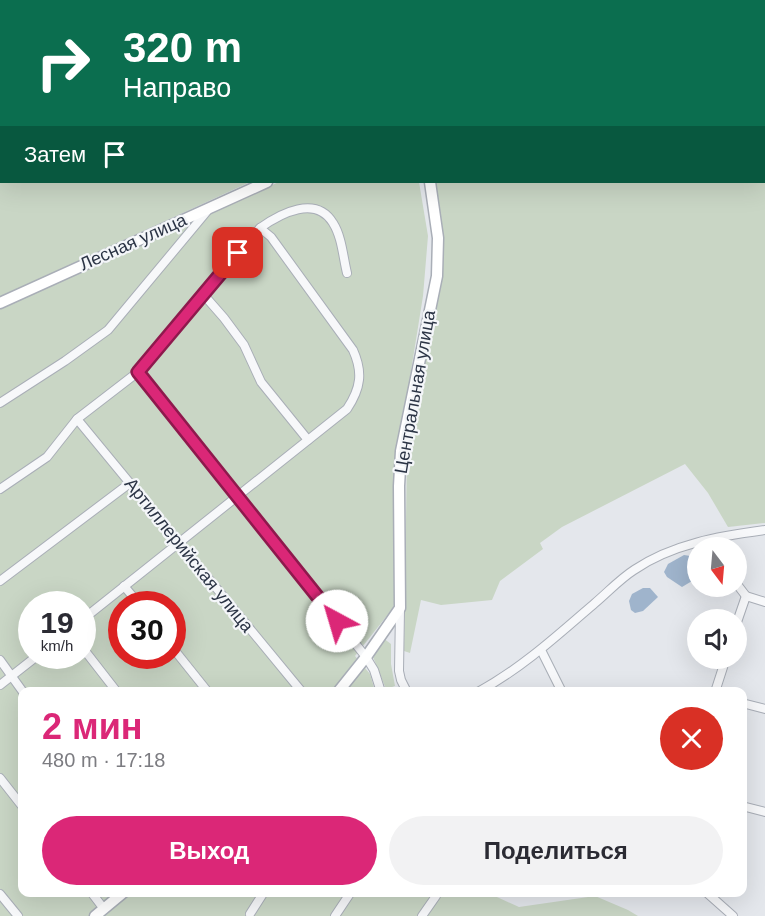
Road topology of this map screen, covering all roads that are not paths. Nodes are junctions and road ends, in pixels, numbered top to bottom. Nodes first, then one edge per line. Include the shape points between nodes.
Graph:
1 (265, 183) edge
2 (430, 183) edge
3 (209, 208) junction
4 (260, 228) junction
5 (347, 273) dead end
6 (203, 294) junction
7 (0, 303) edge
8 (138, 372) junction
9 (0, 403) edge
10 (77, 419) junction
11 (308, 440) junction
12 (130, 483) junction
13 (0, 489) edge
14 (237, 496) junction
15 (765, 530) edge
16 (717, 537) edge
17 (179, 542) junction
18 (687, 548) edge
19 (0, 581) edge
20 (124, 586) junction
21 (128, 591) edge
22 (747, 596) edge
23 (765, 602) edge
24 (400, 608) junction
25 (96, 609) edge
26 (541, 650) junction
27 (366, 657) junction
28 (0, 660) edge
29 (186, 664) edge
30 (96, 665) edge
31 (20, 669) edge
32 (722, 669) edge
33 (11, 676) junction
34 (0, 686) edge
35 (20, 687) edge
36 (113, 687) edge
37 (204, 687) edge
38 (298, 687) edge
39 (343, 687) edge
40 (379, 687) edge
41 (404, 687) edge
42 (487, 687) edge
43 (560, 687) edge
44 (717, 687) edge
45 (747, 704) edge
46 (765, 709) edge
47 (0, 778) edge
48 (18, 801) edge
49 (747, 807) edge
50 (765, 812) edge
51 (0, 894) edge
52 (93, 897) edge
53 (118, 897) edge
54 (261, 897) edge
55 (348, 897) edge
56 (435, 897) edge
57 (712, 897) edge
58 (100, 912) edge
59 (250, 914) dead end
60 (18, 916) edge
61 (335, 916) edge
62 (423, 916) edge
63 (733, 916) edge

1 - 3 street, Лесная улица
2 - 24 street, Центральная улица via 438,238 437,276 401,451
3 - 7 street, Лесная улица
3 - 9 street via 108,330
4 - 5 street via 305,207 318,208 334,224
4 - 6 street
4 - 11 street via 271,237 359,363 356,396 347,409
6 - 8 street
6 - 11 street via 244,345 261,382
8 - 10 street
8 - 14 street
10 - 12 street, Артиллерийская улица
10 - 13 street via 47,457
11 - 14 street
12 - 17 street, Артиллерийская улица
12 - 19 street
14 - 17 street
14 - 27 street
15 - 16 street
17 - 20 street
17 - 38 street, Артиллерийская улица
18 - 26 street via 668,552 634,570
20 - 21 street
20 - 25 street
22 - 23 street
24 - 27 street
24 - 41 street via 399,671
26 - 42 street
26 - 43 street
27 - 39 street
27 - 40 street
28 - 33 street
29 - 37 street
30 - 36 street
31 - 33 street
32 - 44 street
33 - 34 street
33 - 35 street
45 - 46 street
47 - 48 street
49 - 50 street
51 - 60 street
52 - 58 street
53 - 58 street
54 - 59 street
55 - 61 street
56 - 62 street
57 - 63 street

